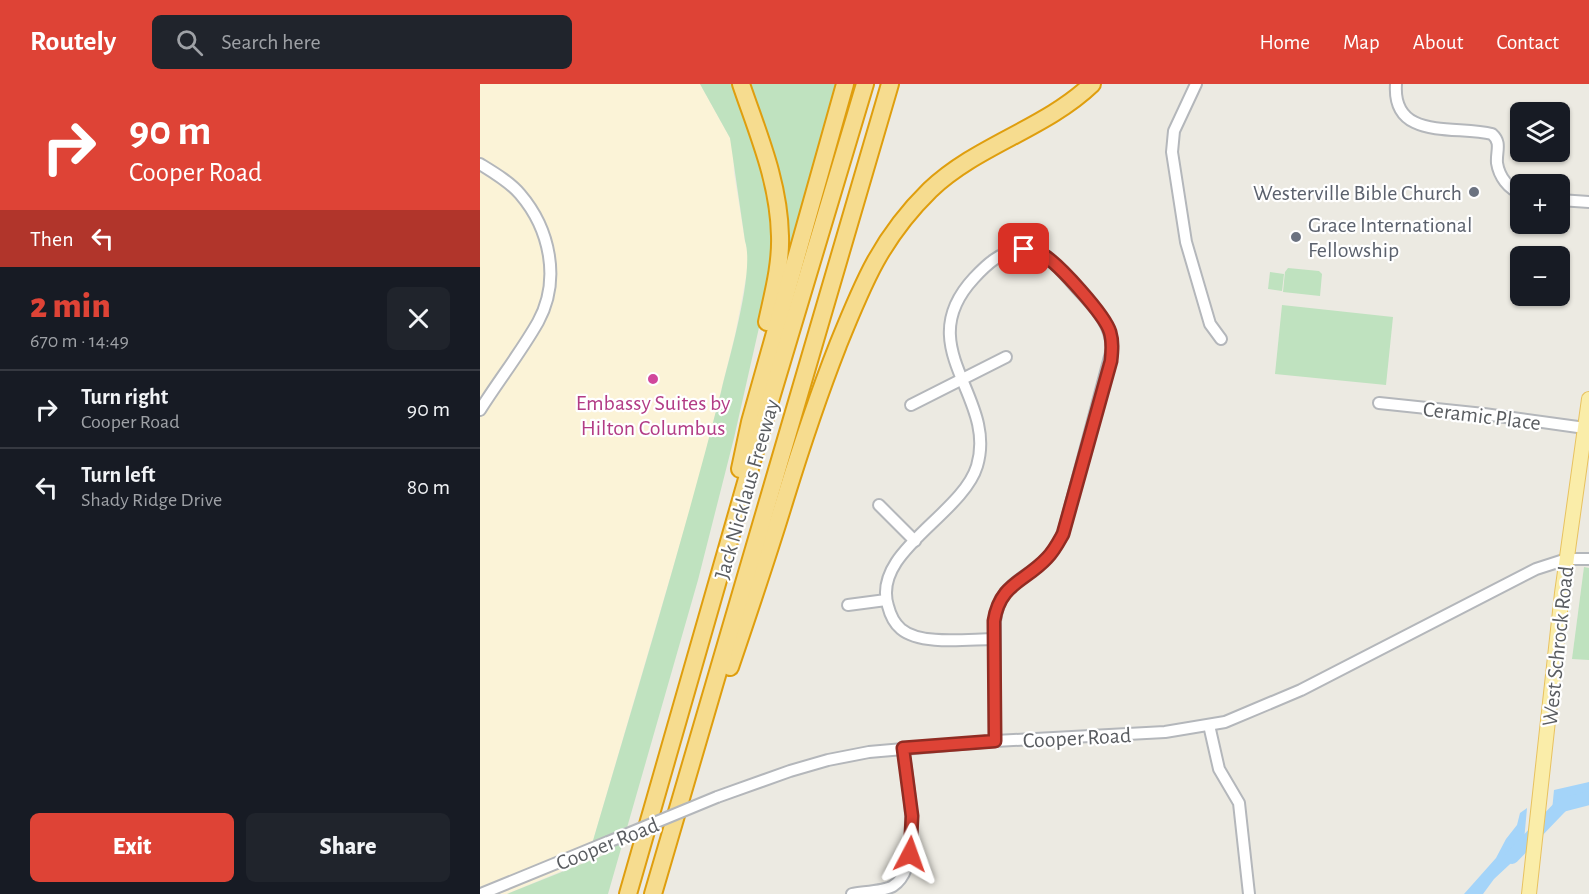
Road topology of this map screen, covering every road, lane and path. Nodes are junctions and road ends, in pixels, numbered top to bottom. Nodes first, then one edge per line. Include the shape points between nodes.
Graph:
1 (741, 84) edge
2 (845, 84) edge
3 (865, 84) edge
4 (890, 84) edge
5 (1092, 84) edge
6 (1196, 84) edge
7 (1396, 84) edge
8 (480, 164) edge
9 (1510, 186) edge
10 (1570, 201) edge
11 (1589, 202) edge
12 (1221, 339) dead end
13 (1006, 357) dead end
14 (961, 380) junction
15 (1589, 399) edge
16 (1379, 403) dead end
17 (911, 405) dead end
18 (480, 410) edge
19 (750, 422) junction
20 (1585, 428) junction
21 (879, 505) dead end
22 (915, 541) junction
23 (1589, 559) edge
24 (1566, 560) junction
25 (886, 600) junction
26 (848, 605) dead end
27 (706, 625) junction
28 (994, 639) junction
29 (1209, 725) junction
30 (995, 741) junction
31 (903, 748) junction
32 (689, 774) junction
33 (1530, 890) edge
34 (481, 894) edge
35 (628, 894) edge
36 (653, 894) edge
37 (852, 894) edge
38 (1249, 894) edge

1 - 19 highway via 772,174 780,236 778,269
2 - 19 highway
3 - 27 highway, Jack Nicklaus Freeway
4 - 32 highway, Jack Nicklaus Freeway
5 - 32 highway via 1066,106 941,181 906,215 883,245 821,389 751,606
6 - 12 street via 1174,131 1172,152 1186,242 1210,324
7 - 9 street via 1395,98 1401,113 1414,123 1492,134 1497,138 1497,162
8 - 18 street via 519,192 539,220 550,252 550,287 539,320
10 - 11 street
13 - 14 street
14 - 17 street
14 - 22 street via 979,425 977,465 966,489
14 - 28 street via 951,350 951,324 959,300 985,266 1009,251 1034,250 1054,263 1107,323 1112,337 1111,361 1063,534 1047,559 1010,586 999,602
15 - 20 main road, West Schrock Road
16 - 20 street, Ceramic Place
19 - 27 highway
20 - 24 main road, West Schrock Road
21 - 22 street
22 - 25 street via 894,564 887,581
23 - 24 street, Cooper Road
24 - 29 street, Cooper Road via 1536,569 1280,700
24 - 33 main road, West Schrock Road
25 - 26 street
25 - 28 street via 896,623 912,635 924,639
27 - 35 highway, Jack Nicklaus Freeway
28 - 30 street
29 - 30 street, Cooper Road via 1165,732
29 - 38 street via 1219,769 1239,802
30 - 31 street, Cooper Road
31 - 34 street, Cooper Road, bridge via 828,760 759,781
31 - 37 street via 912,816 908,867 892,888
32 - 36 highway, Jack Nicklaus Freeway

